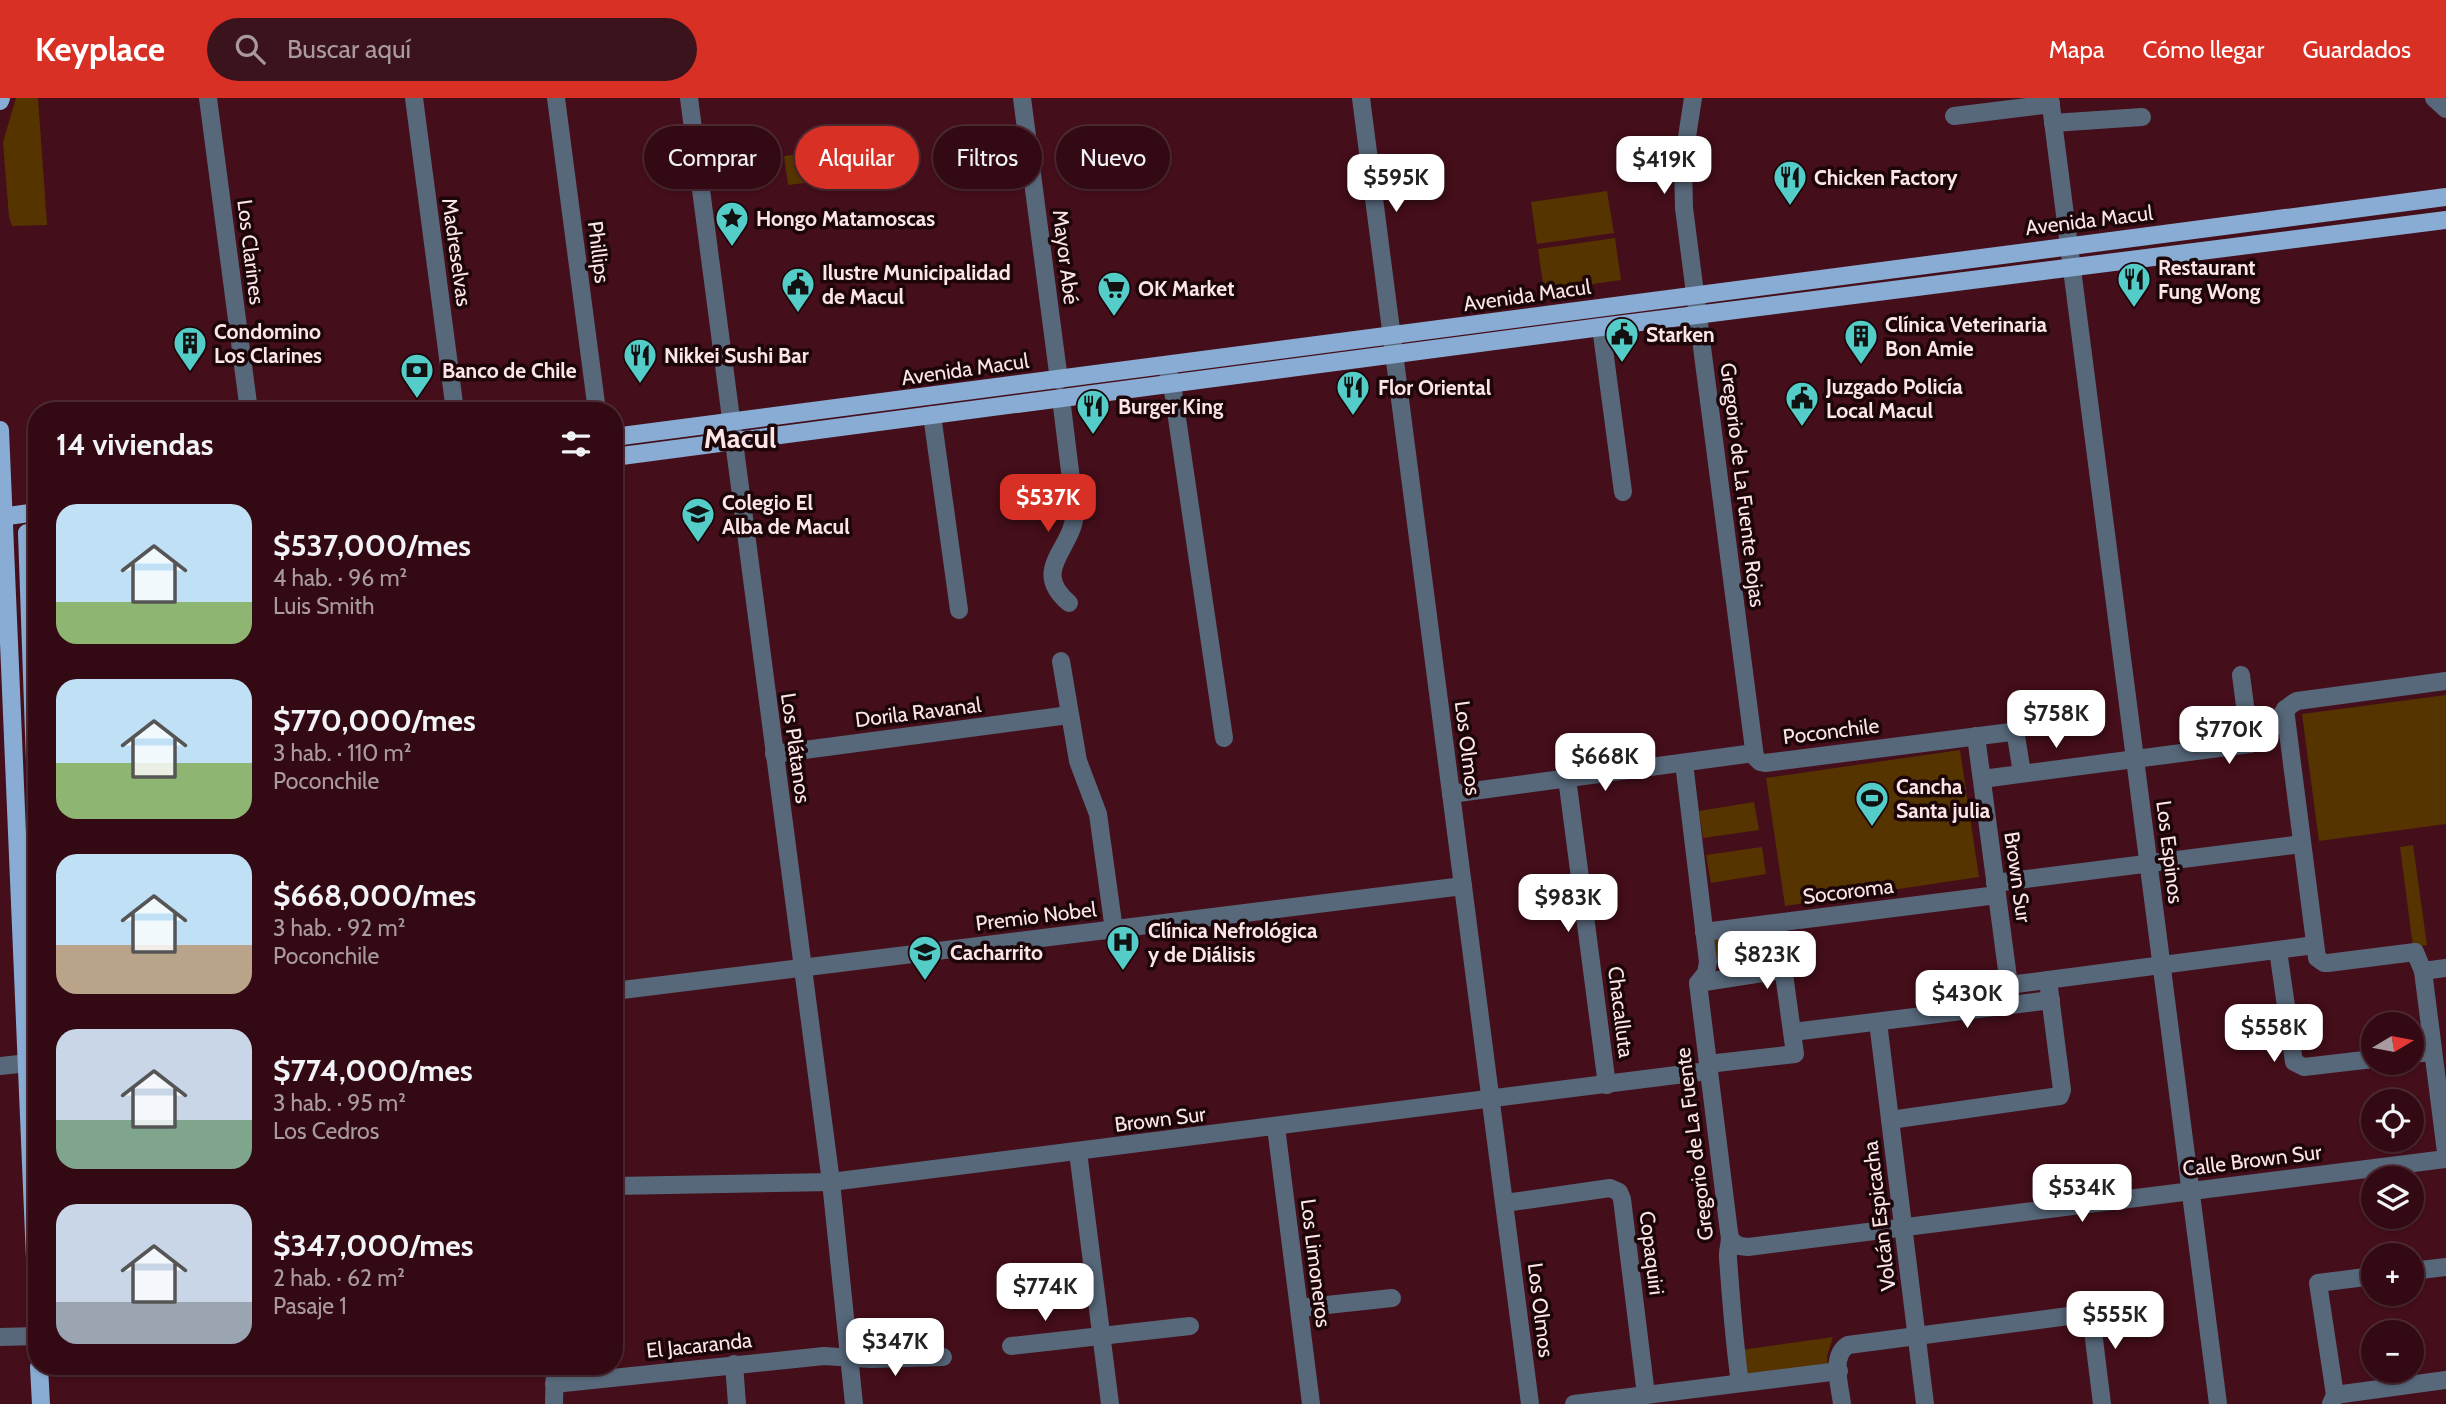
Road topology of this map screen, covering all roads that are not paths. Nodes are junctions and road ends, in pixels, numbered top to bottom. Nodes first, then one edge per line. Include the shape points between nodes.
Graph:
1 (208, 98) edge
2 (414, 98) edge
3 (556, 98) edge
4 (689, 98) edge
5 (1023, 98) edge
6 (1361, 98) edge
7 (1693, 98) edge
8 (2434, 98) edge
9 (2051, 101) edge
10 (1988, 105) edge
11 (2446, 109) edge
12 (1954, 116) dead end
13 (2143, 117) dead end
14 (2053, 123) junction
15 (2446, 197) edge
16 (2446, 220) edge
17 (2069, 246) junction
18 (2072, 268) junction
19 (1696, 295) junction
20 (1698, 315) junction
21 (1601, 327) junction
22 (1392, 336) junction
23 (1394, 355) junction
24 (1166, 366) junction
25 (1059, 380) junction
26 (1172, 384) junction
27 (1061, 398) junction
28 (248, 402) edge
29 (454, 402) edge
30 (596, 402) edge
31 (932, 415) junction
32 (730, 422) junction
33 (0, 430) edge
34 (623, 436) edge
35 (733, 442) junction
36 (623, 456) edge
37 (1623, 492) dead end
38 (28, 513) edge
39 (2, 517) edge
40 (28, 534) edge
41 (2, 537) edge
42 (1069, 603) dead end
43 (958, 610) dead end
44 (1061, 661) dead end
45 (2241, 675) dead end
46 (28, 677) edge
47 (10, 680) junction
48 (2446, 681) edge
49 (2285, 709) junction
50 (1069, 715) junction
51 (1976, 736) junction
52 (1224, 738) dead end
53 (2250, 744) junction
54 (1754, 753) junction
55 (774, 754) junction
56 (2135, 758) junction
57 (1685, 763) junction
58 (2022, 774) junction
59 (1567, 778) junction
60 (1982, 779) junction
61 (1451, 794) junction
62 (2302, 844) junction
63 (2149, 863) junction
64 (1463, 886) junction
65 (1996, 889) junction
66 (28, 915) edge
67 (1777, 923) junction
68 (1114, 930) junction
69 (1704, 932) junction
70 (23, 944) junction
71 (2315, 945) junction
72 (2278, 950) junction
73 (2162, 965) junction
74 (802, 967) junction
75 (2446, 968) edge
76 (1783, 970) junction
77 (2423, 971) junction
78 (2048, 980) junction
79 (1698, 983) junction
80 (623, 990) edge
81 (2051, 1000) junction
82 (28, 1018) edge
83 (1878, 1022) junction
84 (1793, 1032) junction
85 (2433, 1052) junction
86 (2424, 1053) edge
87 (2361, 1060) edge
88 (28, 1062) edge
89 (0, 1066) edge
90 (1708, 1068) junction
91 (1608, 1085) junction
92 (1491, 1100) junction
93 (1890, 1120) junction
94 (1276, 1127) junction
95 (1078, 1152) junction
96 (2446, 1152) edge
97 (2446, 1159) edge
98 (831, 1182) junction
99 (623, 1186) edge
100 (2191, 1191) junction
101 (1504, 1203) junction
102 (1903, 1227) junction
103 (1732, 1241) junction
104 (2446, 1267) edge
105 (2424, 1270) edge
106 (2361, 1278) edge
107 (1392, 1298) dead end
108 (1299, 1308) junction
109 (1190, 1326) dead end
110 (28, 1336) edge
111 (1101, 1336) junction
112 (1917, 1336) junction
113 (0, 1337) edge
114 (1011, 1346) dead end
115 (849, 1357) junction
116 (943, 1357) dead end
117 (734, 1364) junction
118 (623, 1371) edge
119 (1839, 1371) junction
120 (39, 1375) edge
121 (554, 1375) edge
122 (2446, 1380) edge
123 (1740, 1383) junction
124 (1646, 1395) junction
125 (2333, 1399) edge
126 (41, 1404) edge
127 (554, 1404) edge
128 (737, 1404) edge
129 (854, 1404) edge
130 (1110, 1404) edge
131 (1311, 1404) edge
132 (1531, 1404) edge
133 (1574, 1404) edge
134 (1842, 1404) edge
135 (1925, 1404) edge
136 (2102, 1404) edge
137 (2218, 1404) edge

1 - 28 street, Los Clarines
2 - 29 street, Madreselvas
3 - 30 street, Phillips
4 - 32 street, Los Plátanos
5 - 25 street, Mayor Abé
6 - 22 street, Los Olmos
7 - 19 street, Gregorio de La Fuente Rojas via 1683,185
8 - 11 street
9 - 10 street
9 - 14 street, Los Espinos
10 - 12 street
13 - 14 street
14 - 17 street, Los Espinos
15 - 17 main road, Avenida Macul
16 - 18 main road, Avenida Macul
17 - 18 street, Los Espinos
17 - 19 main road, Avenida Macul
18 - 20 main road, Avenida Macul
18 - 56 street, Los Espinos
19 - 20 street, Gregorio de La Fuente Rojas
19 - 22 main road, Avenida Macul
20 - 21 main road, Avenida Macul
20 - 54 street, Gregorio de La Fuente Rojas
21 - 23 main road, Avenida Macul
21 - 37 street
22 - 23 street, Los Olmos
22 - 24 main road, Avenida Macul
23 - 26 main road, Avenida Macul
23 - 61 street, Los Olmos
24 - 25 main road, Avenida Macul
24 - 26 street
25 - 32 main road, Avenida Macul
26 - 27 main road, Avenida Macul
26 - 52 street
27 - 31 main road, Avenida Macul
27 - 42 street via 1075,512 1074,526 1052,567 1052,580 1057,593
31 - 35 main road, Avenida Macul
31 - 43 street
32 - 34 main road, Avenida Macul
32 - 35 street, Los Plátanos
33 - 39 main road
35 - 36 main road, Avenida Macul
35 - 55 street, Los Plátanos
38 - 39 main road
39 - 41 main road
40 - 41 main road
41 - 47 main road
44 - 50 street
45 - 53 street
46 - 47 main road
47 - 70 main road
48 - 49 street via 2302,700
49 - 53 street via 2266,736
49 - 62 street
50 - 55 street, Dorila Ravanal
50 - 68 street via 1079,767 1098,814
51 - 54 street, Poconchile via 1765,763
51 - 58 street, Poconchile via 2014,733
51 - 60 street, Brown Sur
53 - 56 street
54 - 57 street, Poconchile
55 - 74 street, Los Plátanos
56 - 58 street
56 - 63 street, Los Espinos
57 - 59 street, Poconchile
57 - 69 street, Gregorio de La Fuente
58 - 60 street
59 - 61 street, Poconchile
59 - 91 street, Chacalluta
60 - 65 street, Brown Sur
61 - 64 street, Los Olmos
62 - 63 street, Socoroma
62 - 71 street
63 - 65 street, Socoroma
63 - 73 street, Los Espinos
64 - 68 street, Premio Nobel
64 - 92 street, Los Olmos
65 - 67 street, Socoroma
65 - 78 street, Brown Sur via 2009,985
66 - 70 main road
67 - 69 street, Socoroma
67 - 76 street
68 - 74 street, Premio Nobel
69 - 79 street, Gregorio de La Fuente via 1708,967
70 - 82 main road
71 - 72 street, Brown Sur
71 - 77 street via 2317,958 2324,963 2415,952
72 - 73 street, Brown Sur
72 - 87 street via 2294,1062 2304,1067
73 - 78 street, Brown Sur
73 - 100 street, Los Espinos
74 - 80 street, Premio Nobel
74 - 98 street, Los Plátanos
75 - 77 street
76 - 79 street
76 - 84 street
77 - 85 street
78 - 81 street
79 - 90 street, Gregorio de La Fuente
81 - 83 street
81 - 93 street via 2062,1090 2058,1098
83 - 84 street
83 - 93 street, Volcán Espicacha
84 - 90 street, Brown Sur via 1795,1054
85 - 86 street
85 - 96 street
88 - 89 street
90 - 91 street, Brown Sur
90 - 103 street, Gregorio de La Fuente
91 - 92 street, Brown Sur
92 - 94 street, Brown Sur
92 - 101 street, Los Olmos
93 - 102 street, Volcán Espicacha
94 - 95 street, Brown Sur
94 - 108 street, Los Limoneros
95 - 98 street, Brown Sur
95 - 111 street
97 - 100 street, Calle Brown Sur
98 - 99 street, Brown Sur
98 - 115 street, Los Plátanos
100 - 102 street, Calle Brown Sur
100 - 137 street, Los Espinos
101 - 124 street, Copaquiri via 1611,1188 1619,1192
101 - 132 street, Los Olmos
102 - 103 street, Calle Brown Sur via 1748,1247
102 - 112 street, Volcán Espicacha
103 - 123 street, Gregorio de La Fuente via 1728,1256
104 - 105 street
106 - 125 street via 2318,1283
107 - 108 street
108 - 131 street, Los Limoneros
109 - 111 street
110 - 113 street
111 - 114 street
111 - 130 street
112 - 119 street via 1848,1345 1838,1357
112 - 135 street, Volcán Espicacha
112 - 136 street via 2088,1316
115 - 116 street, El Jacaranda
115 - 117 street, El Jacaranda
115 - 129 street, Los Plátanos
117 - 118 street, El Jacaranda
117 - 128 street
119 - 123 street
119 - 134 street
120 - 126 main road
121 - 127 street
122 - 125 street
123 - 124 street
124 - 133 street

